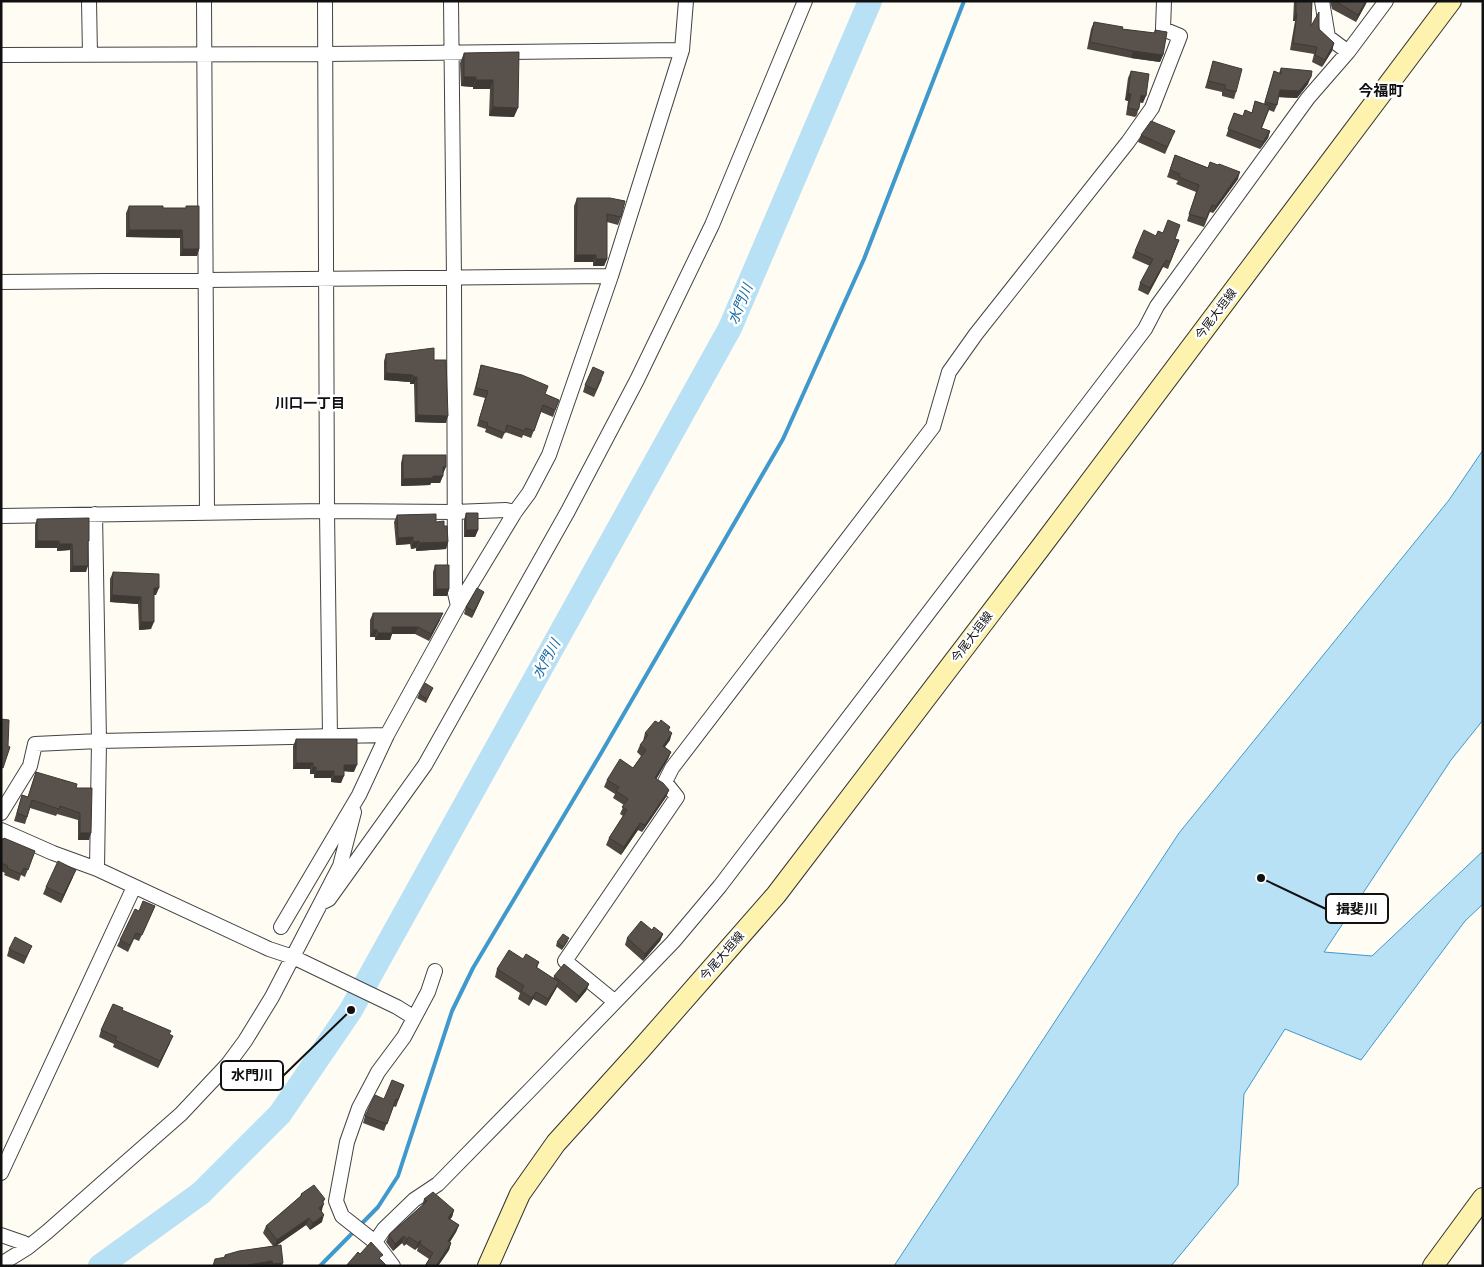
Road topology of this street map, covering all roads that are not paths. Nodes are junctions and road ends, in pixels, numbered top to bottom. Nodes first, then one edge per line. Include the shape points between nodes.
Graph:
1 (89, 1) edge
2 (204, 1) edge
3 (325, 1) edge
4 (451, 1) edge
5 (686, 1) edge
6 (805, 1) edge
7 (1164, 1) edge
8 (1322, 1) edge
9 (1386, 1) edge
10 (1451, 1) edge
11 (682, 50) junction
12 (1348, 52) junction
13 (451, 53) junction
14 (326, 54) junction
15 (90, 55) junction
16 (205, 55) junction
17 (1, 56) edge
18 (611, 276) junction
19 (454, 278) junction
20 (326, 280) junction
21 (206, 281) junction
22 (1, 282) edge
23 (327, 511) junction
24 (454, 512) junction
25 (515, 512) junction
26 (207, 513) junction
27 (96, 514) junction
28 (1, 516) edge
29 (458, 606) junction
30 (386, 735) junction
31 (330, 737) junction
32 (99, 741) junction
33 (358, 795) junction
34 (1, 813) edge
35 (1, 830) edge
36 (97, 869) junction
37 (134, 887) junction
38 (321, 903) junction
39 (281, 927) dead end
40 (298, 960) junction
41 (435, 971) dead end
42 (614, 1001) junction
43 (413, 1017) junction
44 (1, 1173) edge
45 (1483, 1198) edge
46 (1, 1234) edge
47 (371, 1240) junction
48 (28, 1248) junction
49 (1, 1264) edge
50 (393, 1266) edge
51 (488, 1266) edge
52 (1433, 1266) edge

1 - 15 street
2 - 16 street
3 - 14 street
4 - 13 street
5 - 11 street
6 - 38 street via 712,226 637,380 568,511 425,765 328,899
7 - 42 street via 1164,29 1180,36 1152,108 949,372 933,427 672,768 665,782 677,797 565,961
8 - 12 street via 1328,37
9 - 12 street
10 - 51 main road, 今尾大垣線 via 776,895 556,1143 520,1194
11 - 13 street
11 - 18 street
12 - 42 street via 1303,106 1157,306 1145,329 720,886 673,942
13 - 14 street
13 - 19 street
14 - 16 street
14 - 20 street
15 - 16 street
15 - 17 street
16 - 21 street
18 - 19 street
18 - 25 street via 549,455
19 - 20 street
19 - 24 street
20 - 21 street
20 - 23 street
21 - 22 street
21 - 26 street
23 - 24 street
23 - 26 street
23 - 31 street
24 - 25 street
24 - 29 street
25 - 29 street
26 - 27 street
27 - 28 street
27 - 32 street
29 - 30 street
30 - 31 street
30 - 33 street
31 - 32 street
32 - 34 street via 35,744 30,766
32 - 36 street
33 - 38 street via 340,866
33 - 39 street
35 - 36 street
36 - 37 street
37 - 40 street
37 - 44 street
38 - 40 street
40 - 43 street
40 - 48 street via 228,1064 181,1114
41 - 43 street via 428,992
42 - 47 street via 438,1184 414,1200
43 - 47 street via 404,1037 378,1072 359,1108 347,1142 336,1201 342,1216
45 - 52 main road
46 - 48 street
47 - 50 street
48 - 49 street

